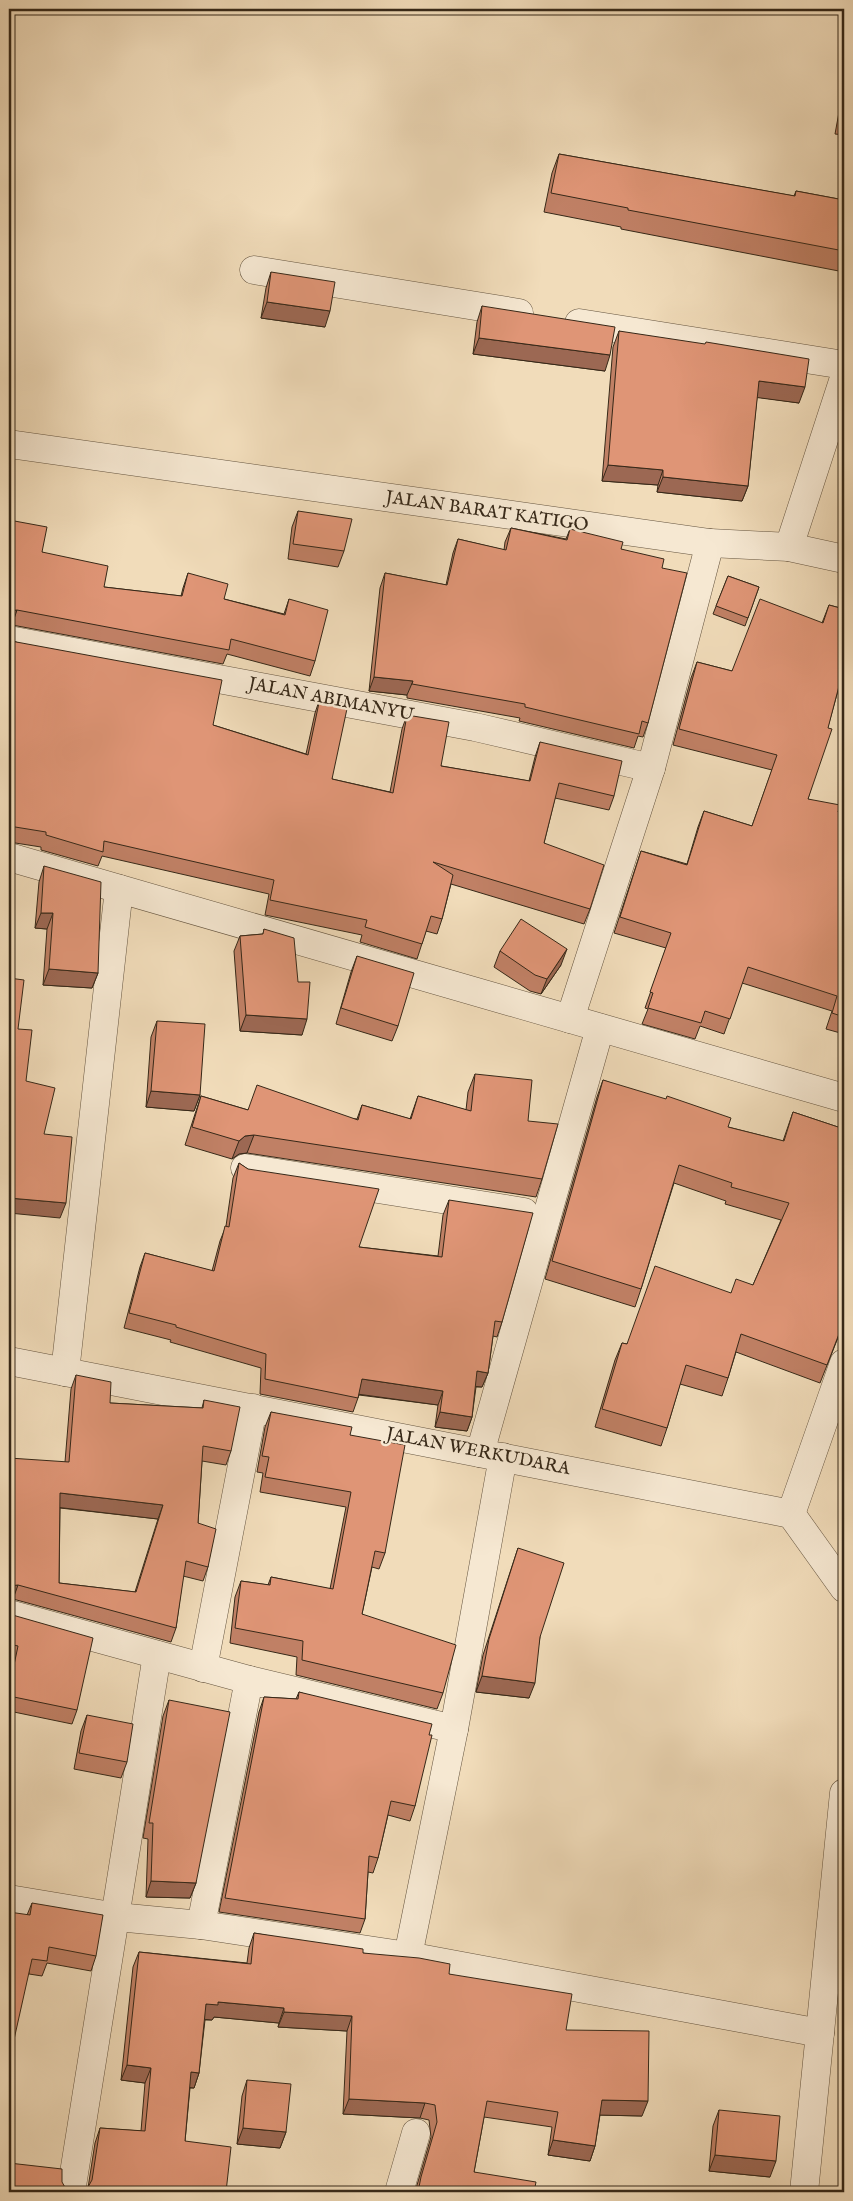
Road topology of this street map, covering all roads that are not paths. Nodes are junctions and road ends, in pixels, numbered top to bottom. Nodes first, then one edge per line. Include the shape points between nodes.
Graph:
1 (254, 270) dead end
2 (844, 365) edge
3 (844, 378) edge
4 (9, 444) edge
5 (710, 543) junction
6 (789, 547) junction
7 (844, 559) edge
8 (9, 640) edge
9 (651, 768) junction
10 (9, 858) edge
11 (119, 889) junction
12 (570, 1019) junction
13 (600, 1028) junction
14 (844, 1098) edge
15 (245, 1168) edge
16 (548, 1215) junction
17 (9, 1361) edge
18 (844, 1363) edge
19 (65, 1372) junction
20 (253, 1408) junction
21 (492, 1455) junction
22 (791, 1514) junction
23 (844, 1588) edge
24 (9, 1614) edge
25 (157, 1655) junction
26 (203, 1668) junction
27 (248, 1680) junction
28 (454, 1730) junction
29 (844, 1794) edge
30 (9, 1899) edge
31 (116, 1917) junction
32 (201, 1925) junction
33 (408, 1956) junction
34 (820, 2033) junction
35 (416, 2133) dead end
36 (71, 2192) edge
37 (399, 2192) edge
38 (804, 2192) edge

1 - 2 street
3 - 6 street
4 - 5 street, JALAN BARAT KATIGO
5 - 6 street, JALAN BARAT KATIGO
5 - 9 street
6 - 7 street, JALAN BARAT KATIGO
8 - 9 street, JALAN ABIMANYU via 475,727
9 - 12 street
10 - 11 street
11 - 12 street
11 - 19 street
12 - 13 street
13 - 14 street
13 - 16 street
15 - 16 street
16 - 21 street
17 - 19 street, JALAN WERKUDARA
18 - 22 street
19 - 20 street, JALAN WERKUDARA
20 - 21 street, JALAN WERKUDARA
20 - 26 street
21 - 22 street, JALAN WERKUDARA
21 - 28 street
22 - 23 street
24 - 25 street
25 - 26 street
25 - 31 street
26 - 27 street
27 - 28 street
27 - 32 street
28 - 33 street
29 - 34 street
30 - 31 street
31 - 32 street
31 - 36 street
32 - 33 street
33 - 34 street
34 - 38 street
35 - 37 street

